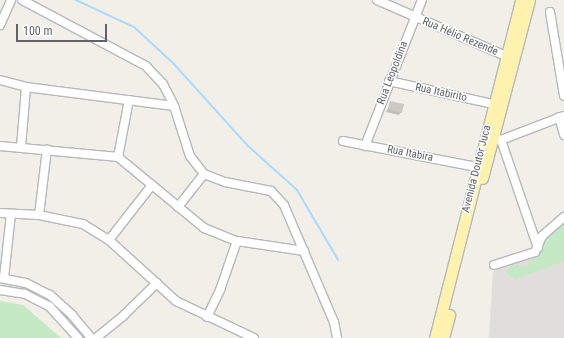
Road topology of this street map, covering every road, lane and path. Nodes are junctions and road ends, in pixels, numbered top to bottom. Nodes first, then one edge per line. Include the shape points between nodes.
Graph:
1 (11, 0) edge
2 (22, 0) edge
3 (377, 0) edge
4 (422, 0) edge
5 (521, 0) edge
6 (529, 0) edge
7 (550, 12) dead end
8 (415, 18) junction
9 (0, 25) edge
10 (506, 56) junction
11 (561, 62) edge
12 (0, 80) edge
13 (389, 81) junction
14 (26, 87) junction
15 (564, 96) edge
16 (129, 100) junction
17 (493, 104) junction
18 (174, 106) junction
19 (561, 117) edge
20 (564, 135) edge
21 (493, 137) junction
22 (343, 142) dead end
23 (0, 146) edge
24 (365, 146) junction
25 (21, 147) junction
26 (47, 149) junction
27 (118, 157) junction
28 (477, 167) junction
29 (204, 174) junction
30 (152, 184) junction
31 (178, 207) junction
32 (0, 213) edge
33 (11, 214) junction
34 (39, 215) junction
35 (564, 217) edge
36 (109, 240) junction
37 (237, 241) junction
38 (538, 248) junction
39 (304, 251) junction
40 (494, 265) dead end
41 (2, 278) edge
42 (157, 283) junction
43 (0, 290) edge
44 (207, 317) junction
45 (244, 336) edge
46 (442, 336) edge
47 (340, 337) edge
48 (78, 338) edge
49 (90, 338) edge
50 (96, 338) edge
51 (254, 338) edge

1 - 9 street
2 - 18 street via 146,66 163,84
3 - 8 street, Rua Hélio Rezende
4 - 8 street, Rua Leopoldina
5 - 10 main road, Avenida Doutor Juca
6 - 21 main road, Avenida Doutor Juca
7 - 11 street
8 - 10 street, Rua Hélio Rezende
8 - 13 street, Rua Leopoldina
10 - 17 main road, Avenida Doutor Juca
11 - 15 street
12 - 14 street
13 - 17 street, Rua Itabirito
13 - 24 street, Rua Leopoldina
14 - 16 street
14 - 25 street
16 - 18 street
16 - 27 street
17 - 21 main road, Avenida Doutor Juca
18 - 29 street via 190,156
19 - 20 street
19 - 21 street
21 - 28 main road, Avenida Doutor Juca
21 - 38 street
21 - 46 main road, Avenida Doutor Juca
22 - 24 street, Rua Itabira
23 - 25 street
24 - 28 street, Rua Itabira
25 - 26 street
26 - 27 street
26 - 34 street
27 - 30 street
28 - 46 main road, Avenida Doutor Juca
29 - 31 street
29 - 39 street via 225,182 271,191 284,205
30 - 31 street
30 - 36 street
31 - 37 street via 204,228
32 - 33 street
33 - 34 street
33 - 41 street
34 - 36 street via 83,224
35 - 38 street via 542,236
36 - 42 street
37 - 39 street
37 - 44 street via 220,290
38 - 40 street via 528,256
39 - 47 street
41 - 49 street via 26,283 50,295 72,315
42 - 44 street via 176,301
42 - 50 street
43 - 48 street via 25,294 50,306
44 - 45 street
45 - 51 street

